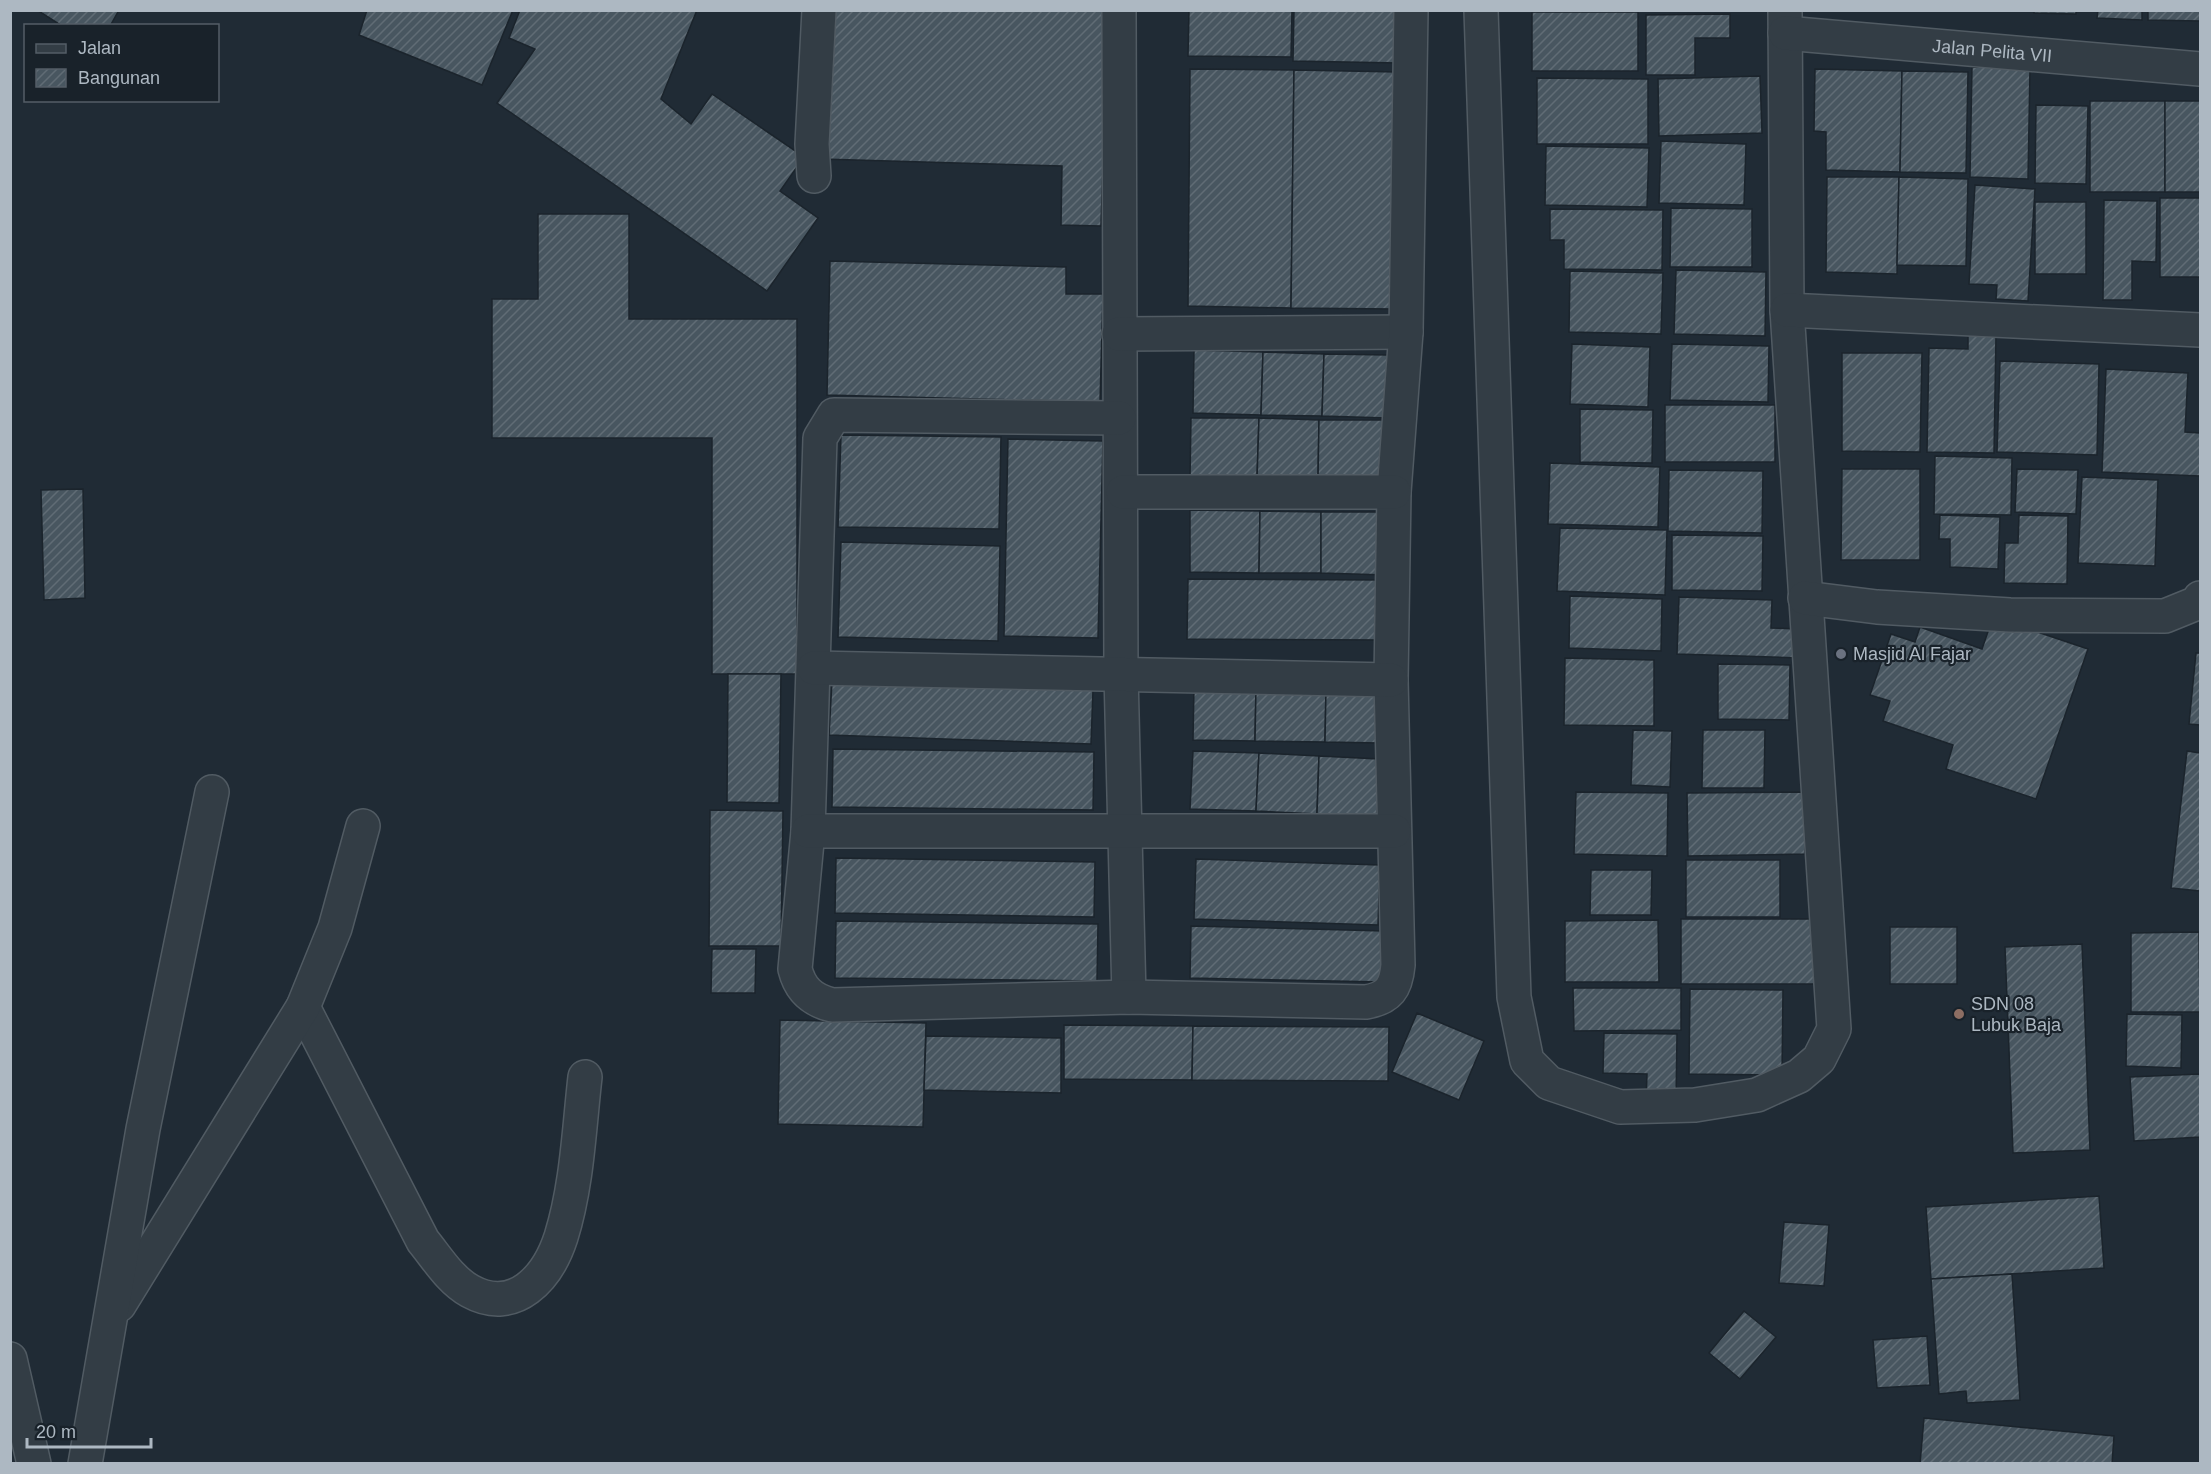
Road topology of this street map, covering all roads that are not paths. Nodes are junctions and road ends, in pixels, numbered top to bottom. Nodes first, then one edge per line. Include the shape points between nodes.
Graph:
1 (819, 10) edge
2 (1119, 10) edge
3 (1411, 10) edge
4 (1481, 10) edge
5 (1785, 22) edge
6 (2200, 69) edge
7 (814, 176) dead end
8 (1787, 310) junction
9 (2200, 330) edge
10 (1406, 332) junction
11 (1119, 334) junction
12 (1119, 418) junction
13 (1123, 492) junction
14 (1394, 492) junction
15 (1805, 598) junction
16 (2200, 598) edge
17 (814, 668) junction
18 (1121, 674) junction
19 (1391, 680) junction
20 (212, 792) dead end
21 (363, 826) dead end
22 (808, 831) junction
23 (1126, 831) junction
24 (1394, 831) junction
25 (1129, 997) junction
26 (303, 1007) junction
27 (585, 1077) dead end
28 (108, 1322) junction
29 (10, 1359) edge
30 (34, 1464) edge
31 (85, 1464) edge

1 - 7 lane
2 - 11 lane
3 - 10 lane
4 - 15 lane via 1514,997 1527,1061 1549,1083 1620,1107 1695,1105 1757,1095 1798,1076 1819,1059 1834,1029
5 - 6 lane, Jalan Pelita VII
5 - 8 lane
8 - 9 lane
8 - 15 lane
10 - 11 lane
10 - 14 lane
11 - 12 lane
12 - 13 lane
12 - 17 lane via 834,415 820,438
13 - 14 lane
13 - 18 lane
14 - 19 lane
15 - 16 lane via 1877,607 2010,615 2165,616 2197,603
17 - 18 lane
17 - 22 lane
18 - 19 lane
18 - 23 lane
19 - 24 lane
20 - 28 lane
21 - 26 lane via 335,928
22 - 23 lane
22 - 25 lane via 795,969 799,983 816,1000 831,1005
23 - 24 lane
23 - 25 lane
24 - 25 lane via 1397,976 1390,993 1383,998 1366,1002
26 - 27 lane via 423,1241 446,1271 469,1290 492,1299 508,1299 533,1284 561,1238 572,1193
26 - 28 lane
28 - 31 lane
29 - 30 lane

